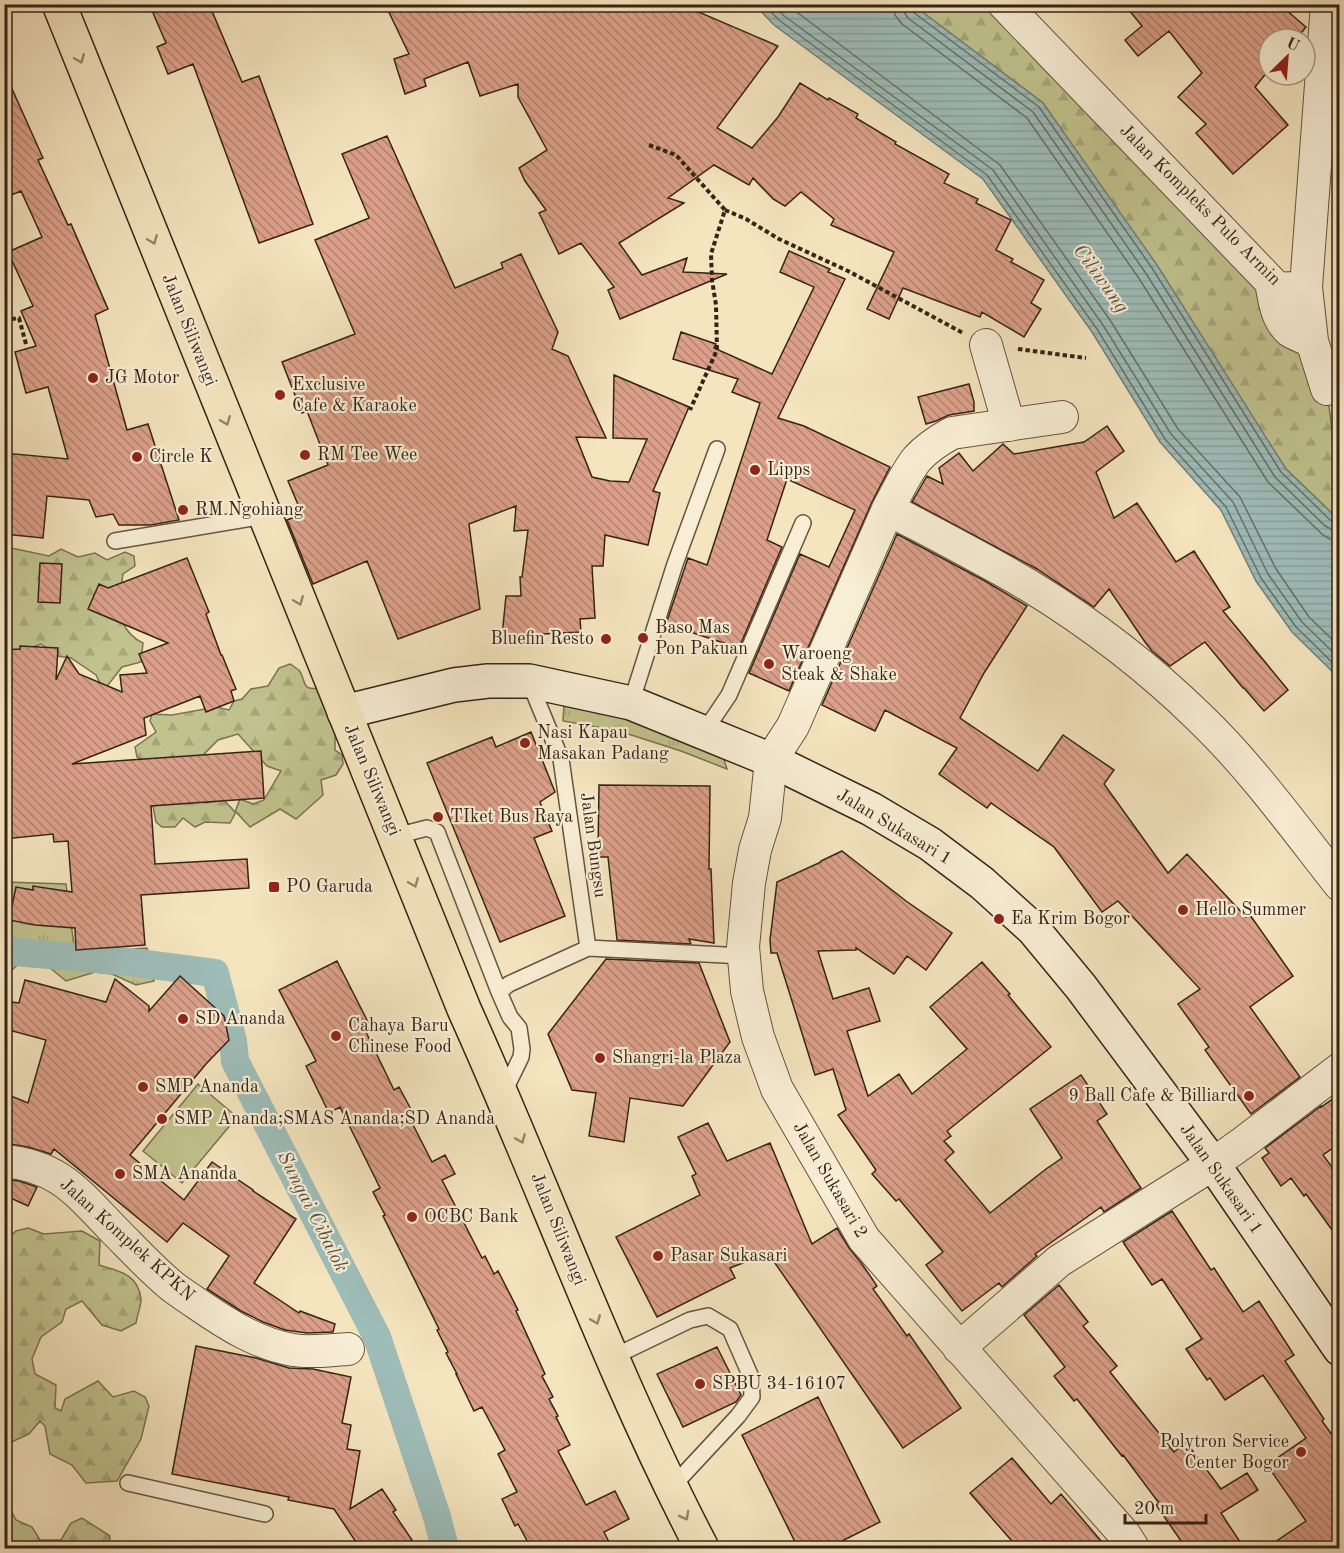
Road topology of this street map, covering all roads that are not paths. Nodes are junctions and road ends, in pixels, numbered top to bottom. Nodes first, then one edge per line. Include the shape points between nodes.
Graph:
1 (59, 4) edge
2 (1004, 4) edge
3 (1328, 4) edge
4 (1270, 282) junction
5 (1306, 287) junction
6 (1312, 341) junction
7 (986, 345) road end
8 (1327, 389) dead end
9 (1062, 417) dead end
10 (1009, 424) junction
11 (717, 449) dead end
12 (888, 510) junction
13 (264, 516) junction
14 (803, 523) dead end
15 (115, 541) dead end
16 (529, 681) junction
17 (631, 703) junction
18 (344, 712) junction
19 (704, 732) junction
20 (771, 760) junction
21 (396, 836) junction
22 (1340, 885) edge
23 (588, 948) junction
24 (744, 956) junction
25 (499, 992) junction
26 (1340, 1069) edge
27 (503, 1094) junction
28 (4, 1161) edge
29 (1213, 1164) junction
30 (958, 1348) junction
31 (348, 1349) dead end
32 (1340, 1349) edge
33 (611, 1358) junction
34 (128, 1483) dead end
35 (670, 1488) junction
36 (265, 1514) dead end
37 (702, 1548) edge
38 (1133, 1548) edge

1 -> 13 main road, Jalan Siliwangi
2 - 4 street, Jalan Kompleks Pulo Armin
3 - 5 street, Jalan Kompleks Pulo Armin
4 - 5 street, Jalan Kompleks Pulo Armin via 1279,289
4 - 6 street via 1282,322 1291,332
5 - 6 street
6 - 8 street
7 - 10 street
9 - 10 street
10 - 12 street via 952,433 936,442 918,459
11 - 17 lane
12 - 20 street via 793,726
12 - 22 street via 1029,586 1158,679 1241,761
13 - 15 lane
13 -> 18 main road, Jalan Siliwangi
14 - 19 lane via 729,695
16 - 17 street, Jalan Sukasari 1
16 - 18 street, Jalan Sukasari 1 via 454,685
16 - 23 lane, Jalan Bungsu via 561,759
17 - 19 street, Jalan Sukasari 1
18 - 21 main road, Jalan Siliwangi
19 - 20 street, Jalan Sukasari 1
20 - 24 street, Jalan Sukasari 2 via 765,818 749,883
20 - 29 street, Jalan Sukasari 1 via 871,809 930,844 982,883 1033,929
21 - 25 lane via 426,828 437,832
21 -> 27 main road, Jalan Siliwangi via 464,1009
23 - 24 lane
23 - 25 lane
24 - 30 street, Jalan Sukasari 2 via 756,1028 777,1089 864,1239
25 - 27 lane via 519,1028 522,1049
26 - 29 street
27 -> 33 main road, Jalan Siliwangi
28 - 31 street, Jalan Komplek KPKN via 49,1172 70,1186 173,1287 241,1332 294,1350
29 - 30 street via 1059,1261
29 - 32 street, Jalan Sukasari 1
30 - 38 street, Jalan Sukasari 2
33 - 35 main road, Jalan Siliwangi
33 - 35 lane via 690,1320 708,1316 730,1329 751,1377 752,1397
34 - 36 lane
35 -> 37 main road, Jalan Siliwangi

